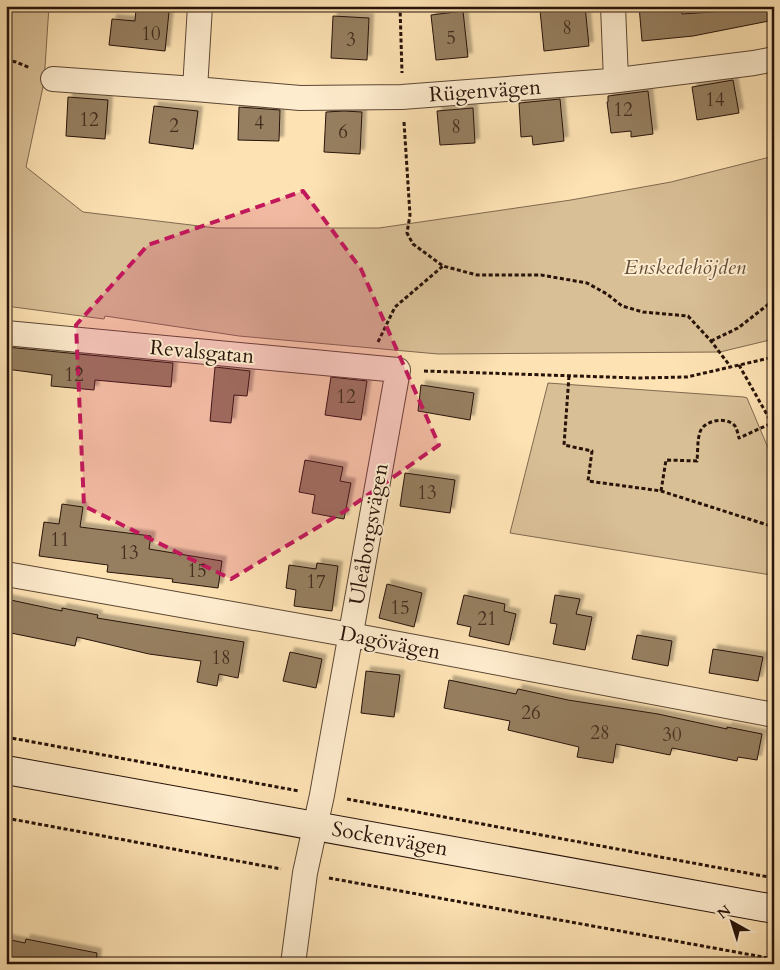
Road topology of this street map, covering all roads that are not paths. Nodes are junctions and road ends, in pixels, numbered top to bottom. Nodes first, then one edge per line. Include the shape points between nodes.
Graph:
1 (200, 6) edge
2 (613, 6) edge
3 (774, 59) edge
4 (53, 79) dead end
5 (616, 80) junction
6 (195, 89) junction
7 (6, 333) edge
8 (398, 370) joint
9 (6, 574) edge
10 (351, 635) junction
11 (774, 715) edge
12 (6, 770) edge
13 (315, 825) junction
14 (774, 909) edge
15 (293, 964) edge

1 - 6 street
2 - 5 street
3 - 5 street, Rügenvägen
4 - 6 street, Rügenvägen
5 - 6 street, Rügenvägen via 402,97 300,98
7 - 8 street, Revalsgatan
8 - 10 street, Uleåborgsvägen
9 - 10 street, Dagövägen
10 - 11 street, Dagövägen
10 - 13 street, Uleåborgsvägen
12 - 13 street, Sockenvägen
13 - 14 street, Sockenvägen
13 - 15 street, Uleåborgsvägen

